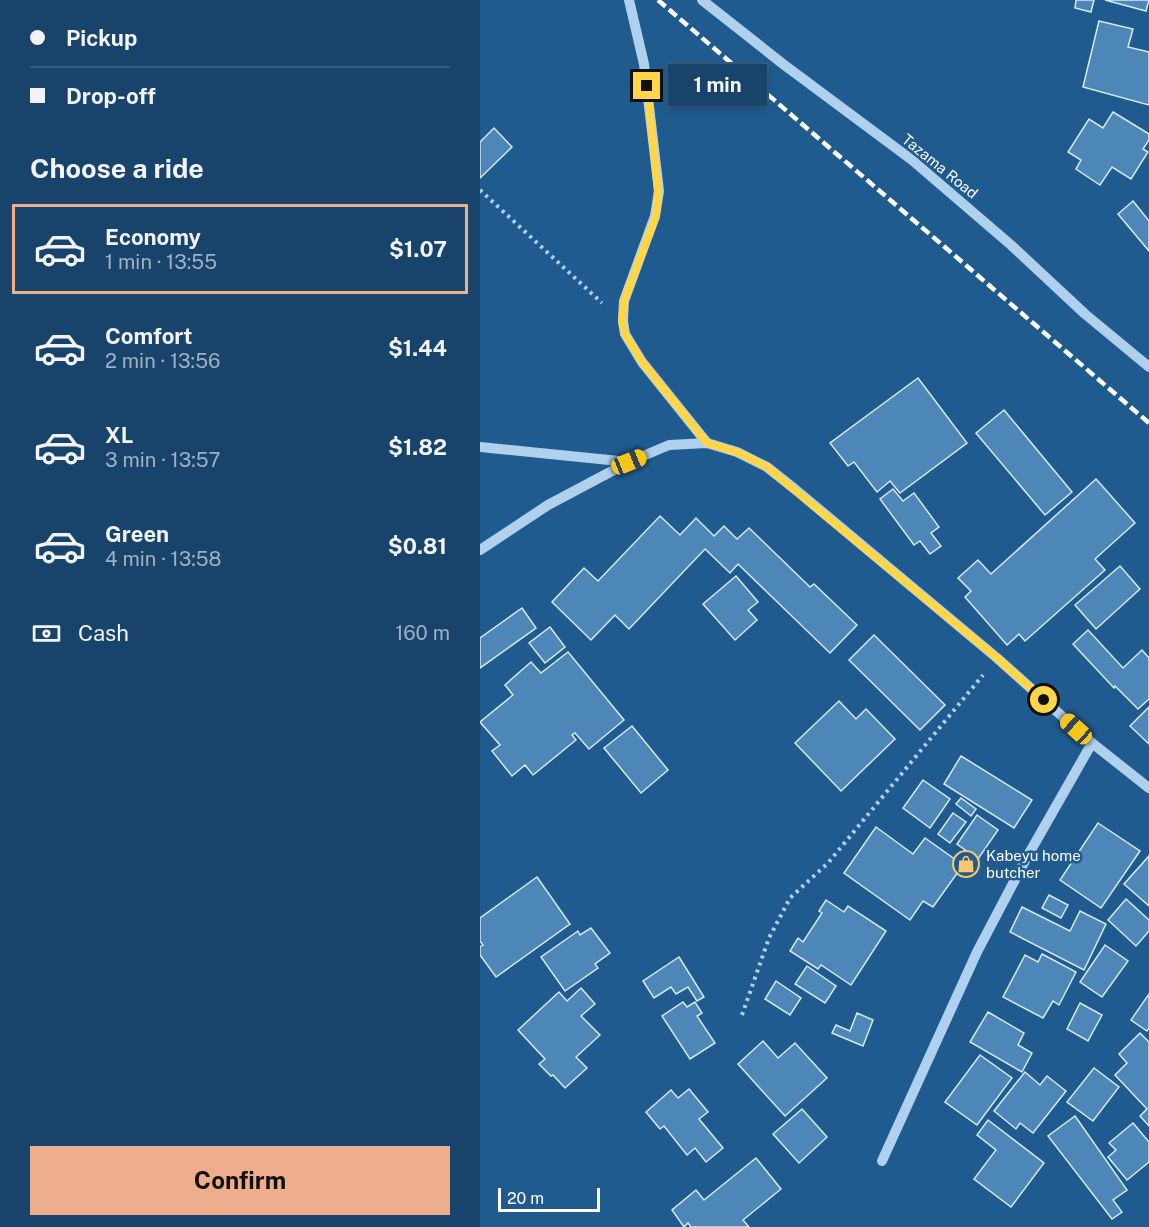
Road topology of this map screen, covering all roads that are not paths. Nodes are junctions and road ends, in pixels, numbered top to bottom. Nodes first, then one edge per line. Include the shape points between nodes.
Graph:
1 (629, 0) edge
2 (702, 0) edge
3 (1149, 367) edge
4 (707, 443) junction
5 (480, 447) edge
6 (629, 462) junction
7 (480, 550) edge
8 (1092, 743) junction
9 (1149, 788) edge
10 (882, 1161) dead end

1 - 4 street via 644,64 658,191 656,216 624,301 622,321 625,334 642,362
2 - 3 street, Tazama Road via 912,160
4 - 6 street via 669,445
4 - 8 street via 767,467 997,658
5 - 6 street
6 - 7 street via 548,505
8 - 9 street
8 - 10 street via 977,952

